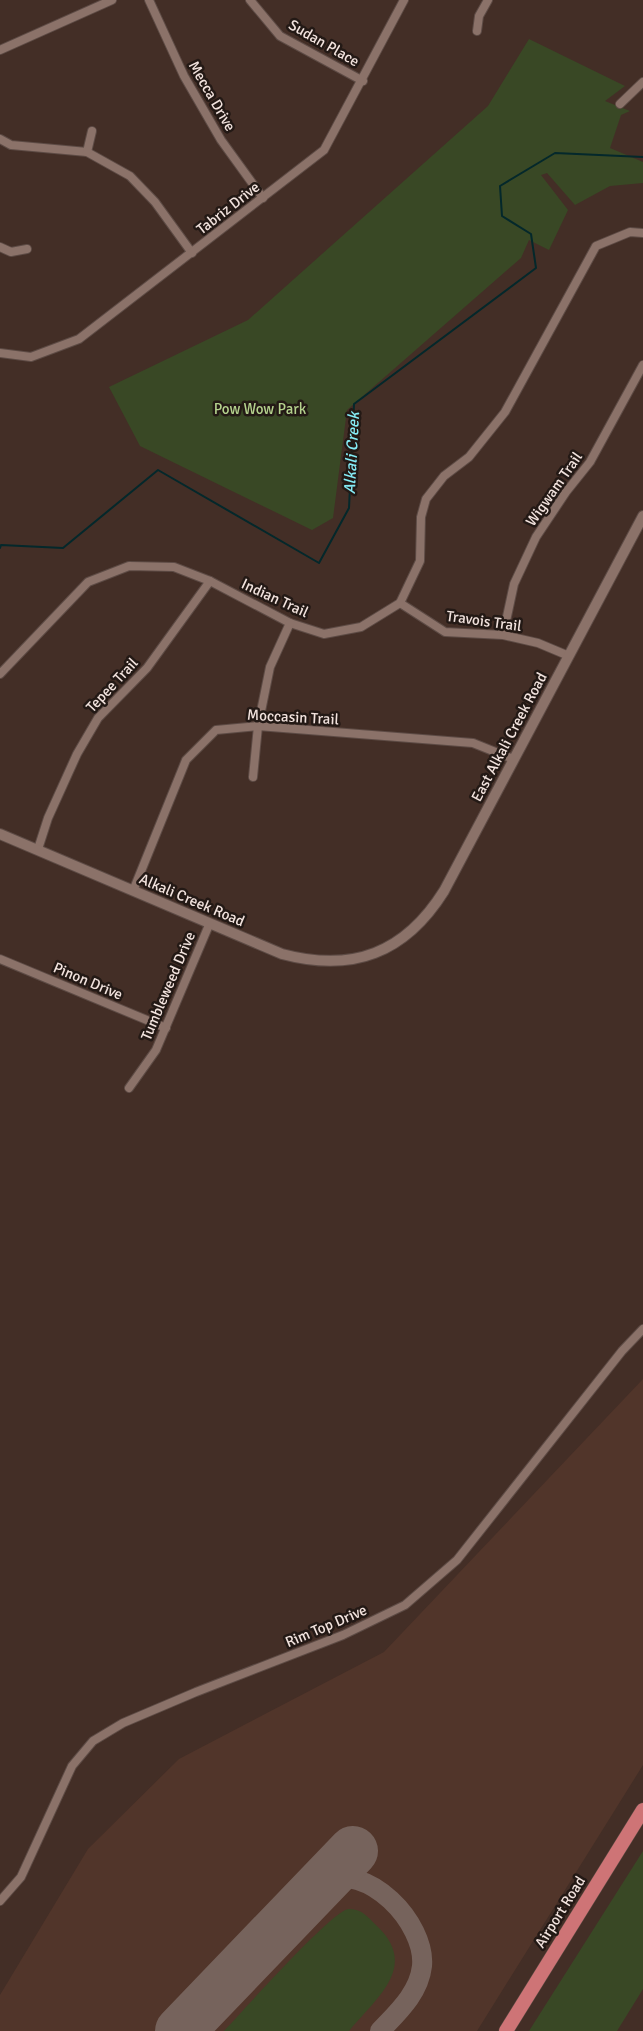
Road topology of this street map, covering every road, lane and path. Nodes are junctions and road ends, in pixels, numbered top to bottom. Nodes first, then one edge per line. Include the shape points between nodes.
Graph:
1 (112, 0) edge
2 (149, 0) edge
3 (250, 0) edge
4 (404, 0) edge
5 (488, 0) edge
6 (477, 31) dead end
7 (0, 50) edge
8 (363, 81) junction
9 (643, 82) edge
10 (620, 104) dead end
11 (92, 131) dead end
12 (0, 139) edge
13 (87, 152) junction
14 (263, 198) junction
15 (643, 233) edge
16 (0, 248) edge
17 (27, 249) dead end
18 (192, 253) junction
19 (0, 354) edge
20 (643, 365) edge
21 (643, 516) edge
22 (210, 581) junction
23 (400, 603) junction
24 (290, 623) junction
25 (503, 635) junction
26 (569, 656) junction
27 (0, 674) edge
28 (258, 726) junction
29 (513, 759) junction
30 (253, 777) dead end
31 (0, 834) edge
32 (38, 849) junction
33 (133, 891) junction
34 (209, 925) junction
35 (377, 953) joint
36 (0, 959) edge
37 (166, 1028) junction
38 (129, 1088) dead end
39 (643, 1329) edge
40 (643, 1810) edge
41 (0, 1901) edge
42 (506, 2031) edge

1 - 7 street
2 - 14 street, Mecca Drive via 184,76 221,140
3 - 8 street, Sudan Place via 280,36
4 - 8 street, Tabriz Drive
5 - 6 street via 479,16
8 - 14 street, Tabriz Drive via 324,150
9 - 10 street
11 - 13 street
12 - 13 street via 11,145
13 - 18 street via 130,176 155,202
14 - 18 street, Tabriz Drive
15 - 23 street via 630,232 596,246 505,412 469,457 444,476 426,499 421,517 420,561
16 - 17 street via 11,252
18 - 19 street, Tabriz Drive via 79,339 31,357
20 - 25 street, Wigwam Trail via 590,462 536,537 514,584
21 - 26 street, East Alkali Creek Road
22 - 24 street, Indian Trail
22 - 27 street, Indian Trail via 174,567 129,566 88,582
22 - 32 street, Tepee Trail via 147,668 98,718 77,754
23 - 24 street, Indian Trail via 361,627 324,634
23 - 25 street, Travois Trail via 445,632
24 - 28 street via 270,667
25 - 26 street, Travois Trail
26 - 29 street, East Alkali Creek Road
28 - 29 street, Moccasin Trail via 473,743
28 - 30 street
28 - 33 street, Moccasin Trail via 216,730 186,760
29 - 35 street, East Alkali Creek Road via 430,914
31 - 32 street, Alkali Creek Road
32 - 33 street, Alkali Creek Road
33 - 34 street, Alkali Creek Road
34 - 35 street, Alkali Creek Road via 308,961 333,963
34 - 37 street, Tumbleweed Drive
36 - 37 street, Pinon Drive
37 - 38 street, Tumbleweed Drive via 156,1050
39 - 41 street, Rim Top Drive via 457,1560 405,1605 344,1635 123,1723 93,1741 72,1766 21,1877
40 - 42 highway, Airport Road

